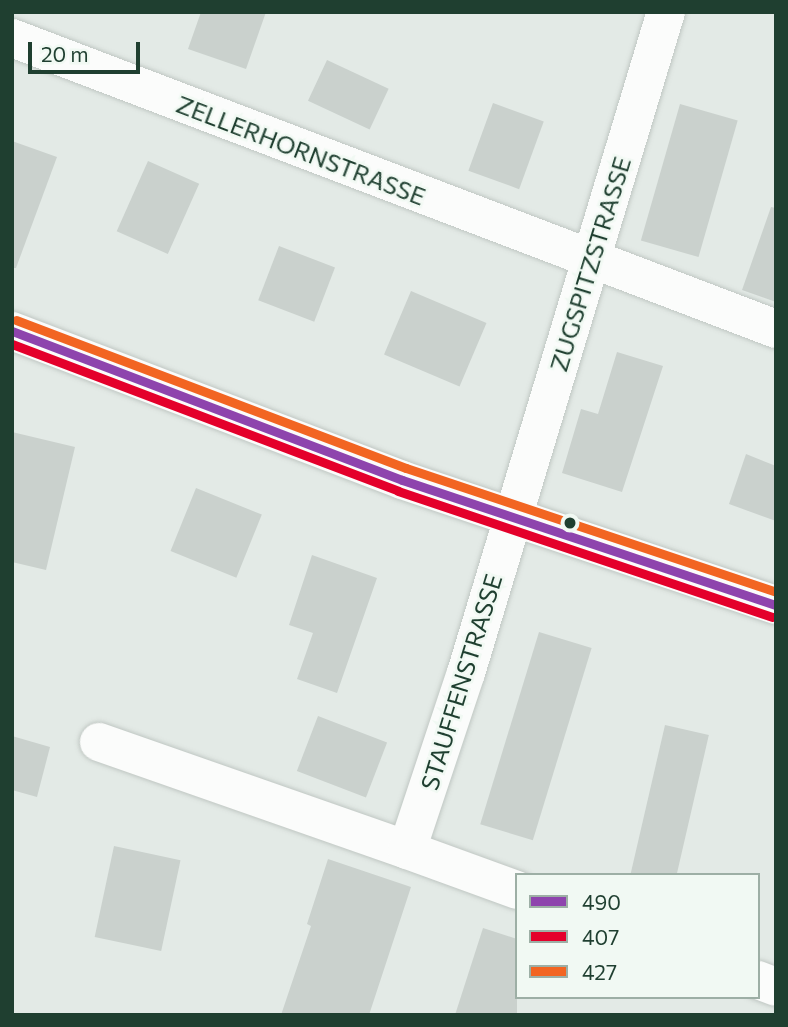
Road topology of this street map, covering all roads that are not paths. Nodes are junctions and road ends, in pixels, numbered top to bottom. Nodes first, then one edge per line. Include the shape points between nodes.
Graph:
1 (666, 12) edge
2 (12, 38) edge
3 (591, 261) junction
4 (776, 329) edge
5 (12, 331) edge
6 (512, 514) junction
7 (776, 604) edge
8 (99, 741) dead end
9 (407, 850) junction
10 (515, 889) edge

1 - 3 street, ZUGSPITZSTRASSE
2 - 3 street, ZELLERHORNSTRASSE
3 - 4 street, ZELLERHORNSTRASSE
3 - 6 street, ZUGSPITZSTRASSE
5 - 6 street via 402,480
6 - 7 street
6 - 9 street, STAUFFENSTRASSE via 466,673
8 - 9 street
9 - 10 street

